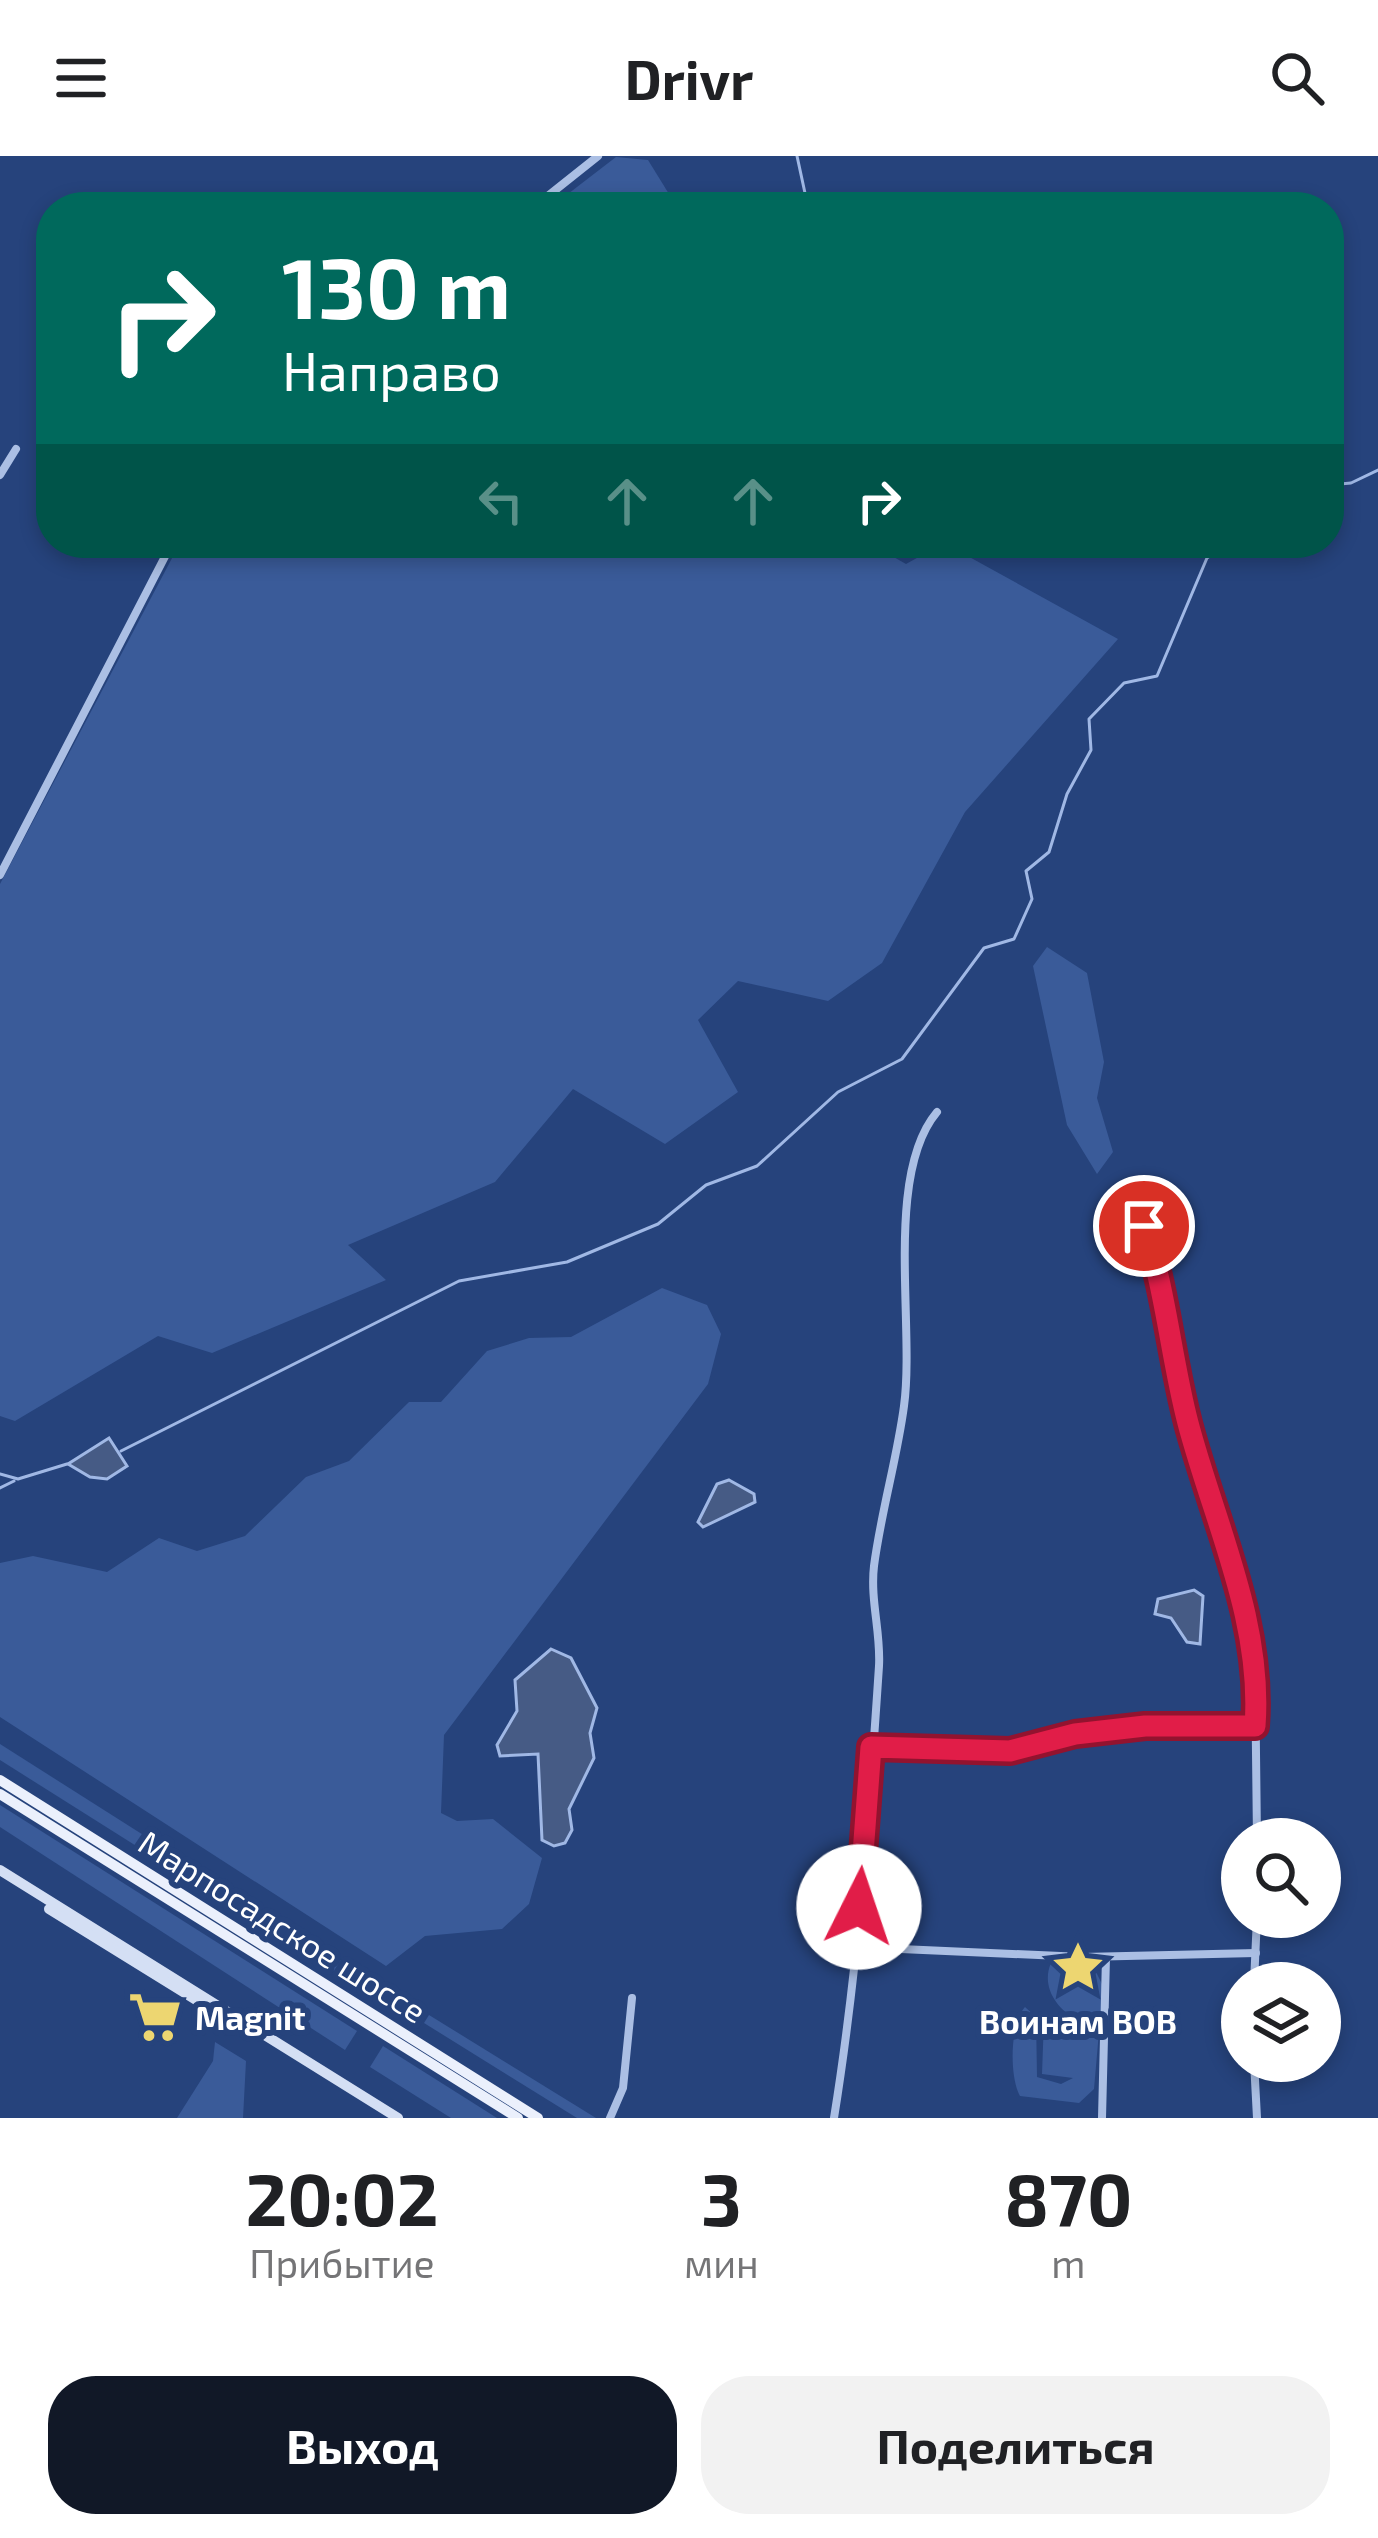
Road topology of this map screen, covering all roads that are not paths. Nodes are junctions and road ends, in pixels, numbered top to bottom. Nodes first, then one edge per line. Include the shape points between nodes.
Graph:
1 (598, 156) edge
2 (553, 192) edge
3 (16, 449) dead end
4 (0, 475) edge
5 (164, 558) edge
6 (0, 875) edge
7 (937, 1112) dead end
8 (1144, 1226) dead end
9 (1255, 1726) junction
10 (871, 1747) junction
11 (0, 1780) edge
12 (0, 1794) edge
13 (1257, 1818) edge
14 (0, 1873) edge
15 (1256, 1938) edge
16 (856, 1947) junction
17 (1256, 1953) junction
18 (1106, 1957) junction
19 (1255, 1962) edge
20 (632, 1997) dead end
21 (1254, 2082) edge
22 (337, 2084) junction
23 (384, 2118) edge
24 (398, 2118) edge
25 (518, 2118) edge
26 (538, 2118) edge
27 (610, 2118) edge
28 (834, 2118) edge
29 (1102, 2118) edge
30 (1257, 2118) edge

1 - 2 street
3 - 4 street
5 - 6 street
7 - 10 street via 923,1128 913,1167 904,1407 874,1568 880,1657
8 - 9 street via 1255,1666
9 - 10 street via 1159,1725 1010,1751
9 - 13 street
10 - 16 street
11 - 26 main road, Марпосадское шоссе
12 - 25 main road, Марпосадское шоссе
14 - 22 street
15 - 17 street
16 - 18 street
16 - 28 street
17 - 18 street
17 - 19 street
18 - 29 street
20 - 27 street via 623,2088
21 - 30 street
22 - 23 street
22 - 24 street

